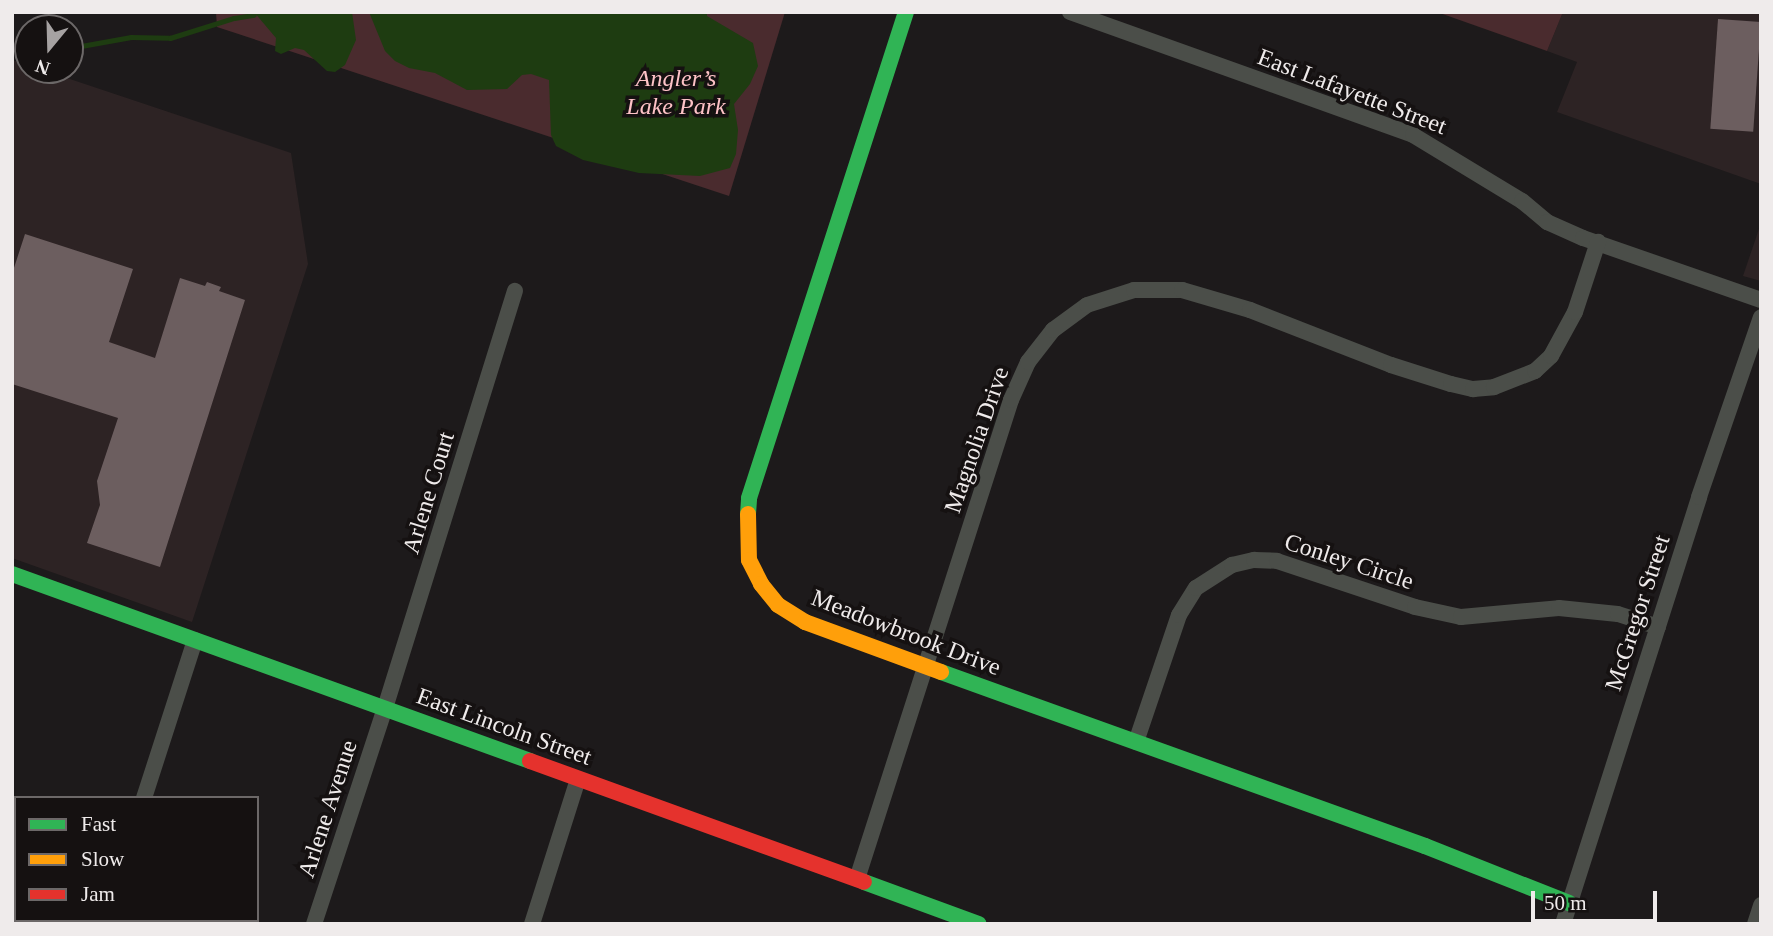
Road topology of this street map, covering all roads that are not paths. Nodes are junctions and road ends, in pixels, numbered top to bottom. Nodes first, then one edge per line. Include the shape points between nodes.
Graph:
1 (906, 12) edge
2 (1069, 12) edge
3 (1598, 242) junction
4 (515, 291) dead end
5 (1761, 300) edge
6 (1761, 317) edge
7 (12, 574) edge
8 (1658, 627) junction
9 (195, 640) junction
10 (928, 667) junction
11 (385, 708) junction
12 (1136, 742) junction
13 (578, 779) junction
14 (145, 796) edge
15 (857, 879) junction
16 (1569, 903) junction
17 (314, 924) edge
18 (532, 924) edge
19 (979, 924) edge
20 (1563, 924) edge

1 - 10 street, Meadowbrook Drive via 749,498 746,537 749,560 778,605 805,622
2 - 3 street, East Lafayette Street via 1413,135 1511,194 1547,222
3 - 5 street, East Lafayette Street
3 - 10 street, Magnolia Drive via 1575,312 1551,356 1535,371 1494,387 1473,389 1427,376 1250,310 1182,290 1134,290 1087,305 1053,330 1028,362 1011,400
4 - 11 street, Arlene Court
6 - 8 street, McGregor Street
7 - 9 street, East Lincoln Street
8 - 12 street, Conley Circle via 1618,614 1559,608 1461,617 1415,607 1277,561 1254,560 1232,565 1196,588 1179,614
8 - 16 street, McGregor Street
9 - 11 street, East Lincoln Street
9 - 14 street
10 - 12 street, Meadowbrook Drive
10 - 15 street, Magnolia Drive
11 - 13 street, East Lincoln Street
11 - 17 street, Arlene Avenue
12 - 16 street, Meadowbrook Drive
13 - 15 street, East Lincoln Street
13 - 18 street
15 - 19 street, East Lincoln Street
16 - 20 street, McGregor Street

